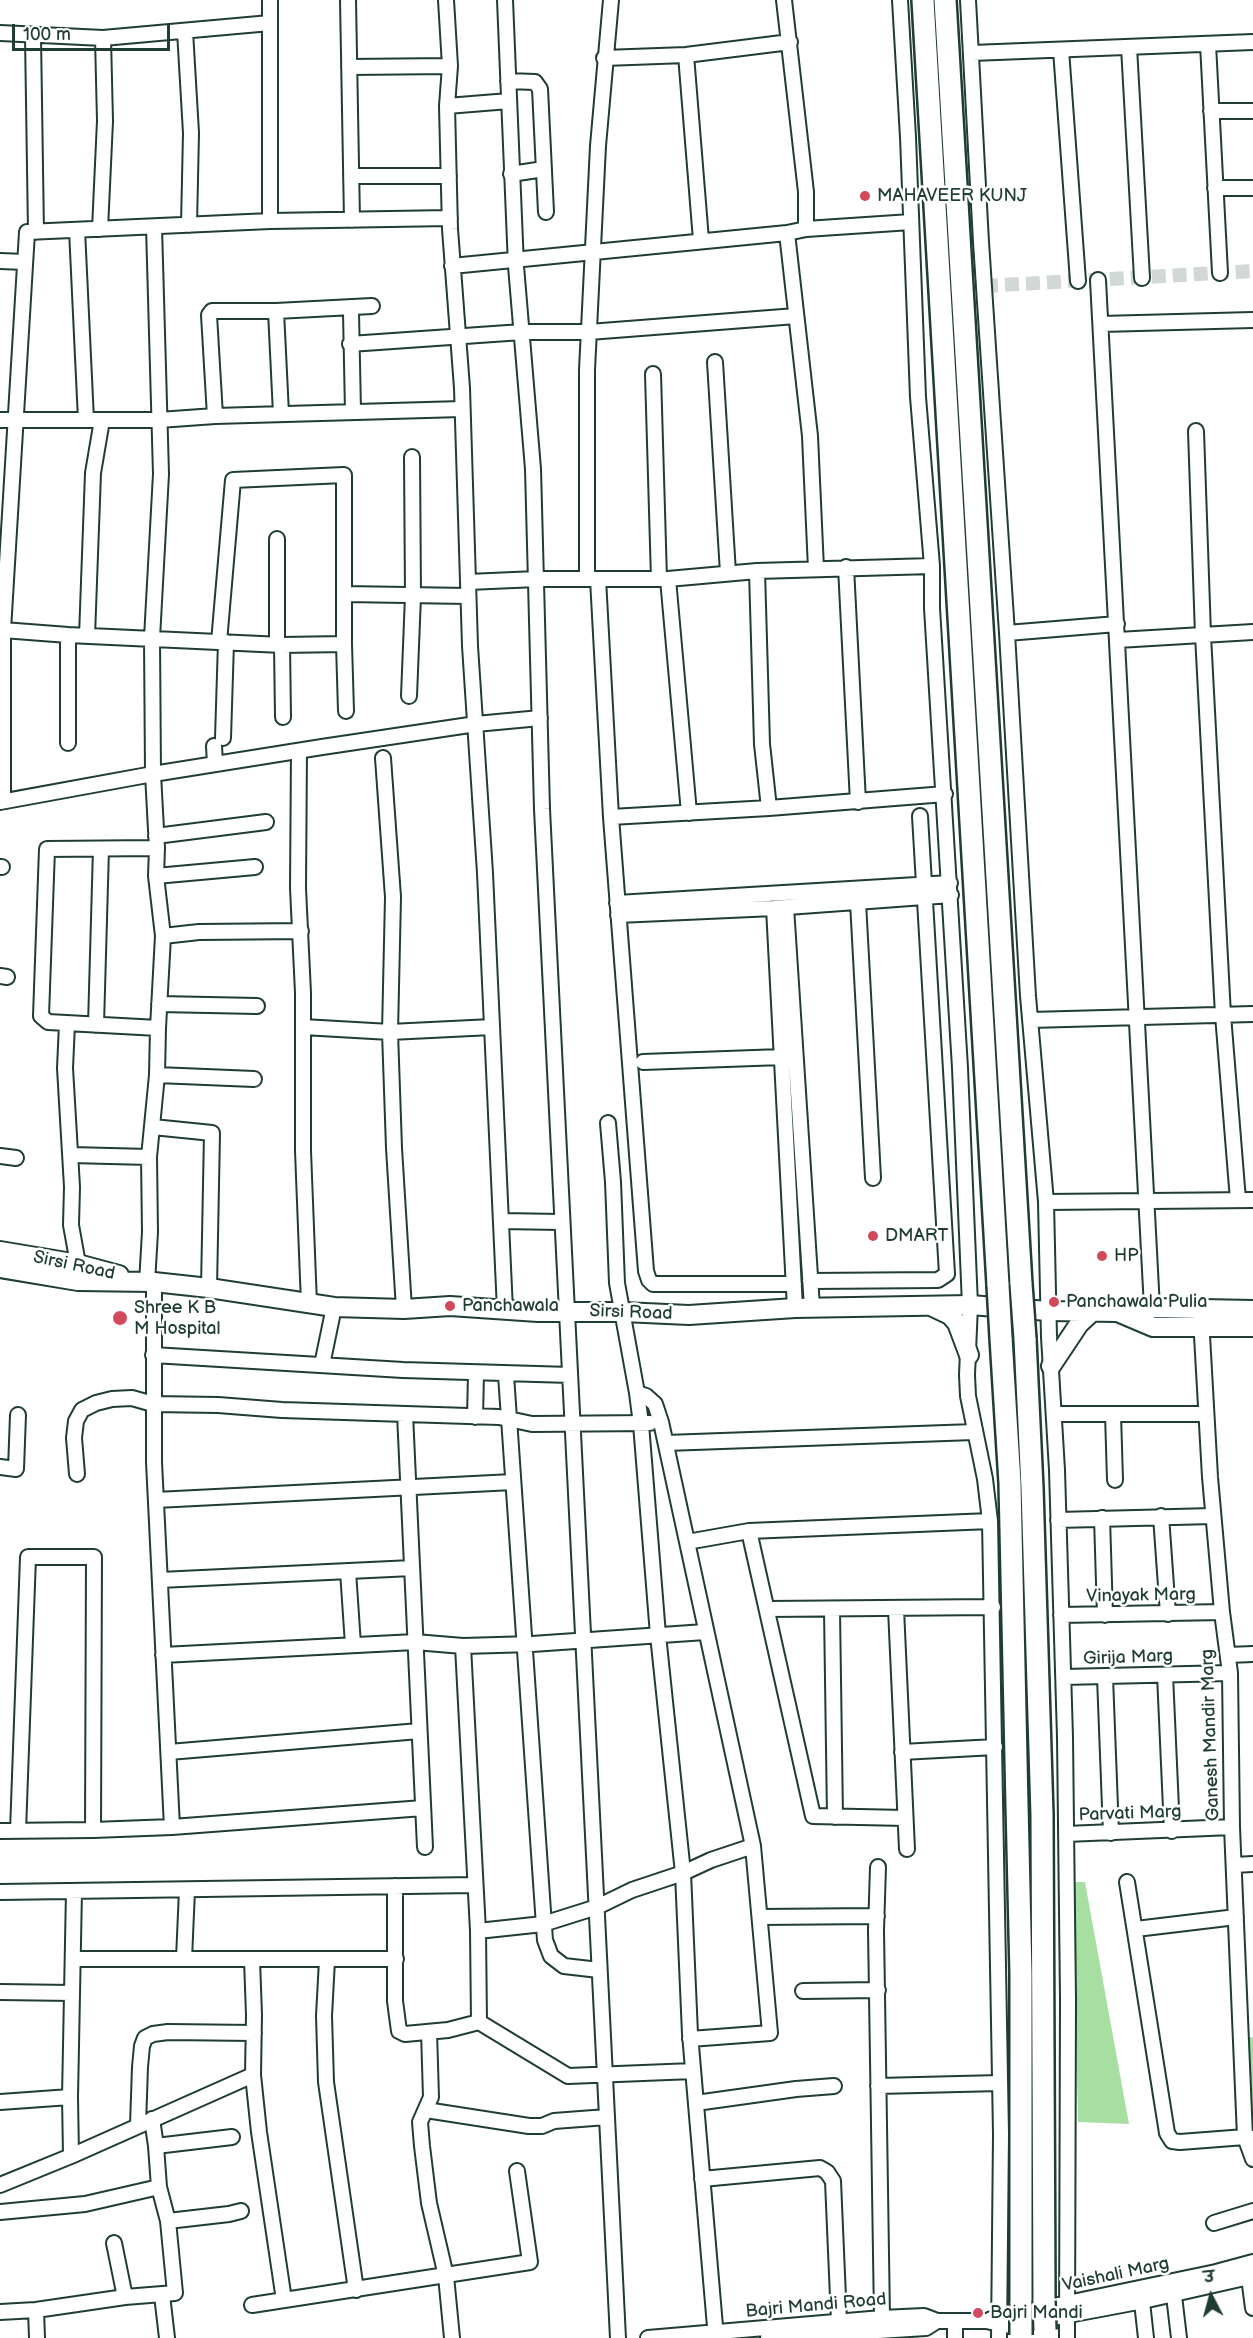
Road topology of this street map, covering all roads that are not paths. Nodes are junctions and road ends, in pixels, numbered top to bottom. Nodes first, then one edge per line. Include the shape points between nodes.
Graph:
1 (270, 0) edge
2 (348, 0) edge
3 (446, 0) edge
4 (505, 0) edge
5 (611, 0) edge
6 (784, 0) edge
7 (900, 0) edge
8 (923, 0) edge
9 (945, 0) edge
10 (968, 0) edge
11 (270, 23) junction
12 (185, 32) junction
13 (0, 33) edge
14 (33, 36) junction
15 (103, 38) junction
16 (790, 42) junction
17 (1253, 42) edge
18 (1208, 44) junction
19 (1129, 47) junction
20 (1061, 50) junction
21 (972, 53) junction
22 (686, 56) junction
23 (604, 58) junction
24 (450, 66) junction
25 (349, 67) junction
26 (508, 81) junction
27 (509, 101) junction
28 (447, 106) junction
29 (1211, 111) junction
30 (1253, 111) edge
31 (544, 169) junction
32 (511, 174) junction
33 (351, 176) junction
34 (449, 176) junction
35 (1215, 188) junction
36 (1253, 188) edge
37 (546, 212) dead end
38 (450, 218) junction
39 (352, 220) junction
40 (270, 221) junction
41 (911, 222) junction
42 (189, 225) junction
43 (154, 227) junction
44 (100, 229) junction
45 (806, 229) junction
46 (77, 230) junction
47 (36, 232) junction
48 (787, 233) junction
49 (701, 240) junction
50 (593, 252) junction
51 (515, 259) junction
52 (0, 261) edge
53 (25, 262) junction
54 (452, 266) junction
55 (1220, 273) dead end
56 (1142, 278) dead end
57 (1098, 280) dead end
58 (1078, 281) dead end
59 (372, 306) dead end
60 (348, 308) junction
61 (276, 311) junction
62 (796, 316) junction
63 (1253, 320) edge
64 (1101, 324) junction
65 (522, 332) junction
66 (589, 332) junction
67 (458, 336) junction
68 (350, 344) junction
69 (715, 362) dead end
70 (653, 374) dead end
71 (462, 409) junction
72 (352, 412) junction
73 (281, 414) junction
74 (215, 416) junction
75 (0, 420) edge
76 (16, 420) junction
77 (86, 420) junction
78 (102, 420) junction
79 (159, 420) junction
80 (1196, 431) dead end
81 (412, 457) dead end
82 (5, 498) edge
83 (277, 539) dead end
84 (932, 566) junction
85 (846, 567) junction
86 (816, 569) junction
87 (757, 571) junction
88 (728, 573) junction
89 (537, 579) junction
90 (592, 579) junction
91 (663, 579) junction
92 (468, 589) junction
93 (345, 594) junction
94 (412, 596) junction
95 (1117, 624) junction
96 (1253, 632) edge
97 (1007, 633) junction
98 (2, 635) edge
99 (68, 635) junction
100 (1203, 635) junction
101 (87, 636) junction
102 (152, 638) junction
103 (1118, 640) junction
104 (223, 642) junction
105 (344, 644) junction
106 (280, 645) junction
107 (409, 696) dead end
108 (346, 711) dead end
109 (283, 717) dead end
110 (540, 718) junction
111 (476, 724) junction
112 (68, 743) dead end
113 (299, 751) junction
114 (383, 758) dead end
115 (215, 764) junction
116 (153, 774) junction
117 (945, 794) junction
118 (2, 801) edge
119 (858, 802) junction
120 (769, 808) junction
121 (689, 813) junction
122 (920, 816) dead end
123 (611, 817) junction
124 (266, 822) dead end
125 (157, 842) junction
126 (102, 849) junction
127 (255, 867) dead end
128 (156, 876) junction
129 (951, 889) junction
130 (923, 891) junction
131 (858, 902) junction
132 (780, 908) junction
133 (618, 909) junction
134 (301, 931) junction
135 (164, 936) junction
136 (159, 1005) junction
137 (257, 1006) dead end
138 (1253, 1014) edge
139 (1223, 1015) junction
140 (1138, 1017) junction
141 (1030, 1020) junction
142 (67, 1024) junction
143 (96, 1026) junction
144 (303, 1027) junction
145 (492, 1027) junction
146 (158, 1028) junction
147 (390, 1032) junction
148 (782, 1057) junction
149 (643, 1062) dead end
150 (158, 1075) junction
151 (254, 1079) dead end
152 (608, 1123) dead end
153 (153, 1127) junction
154 (71, 1155) junction
155 (0, 1156) edge
156 (149, 1157) junction
157 (16, 1158) dead end
158 (873, 1178) dead end
159 (1238, 1200) junction
160 (1253, 1200) edge
161 (1046, 1202) junction
162 (1147, 1202) junction
163 (501, 1221) junction
164 (561, 1222) junction
165 (0, 1251) edge
166 (78, 1264) junction
167 (0, 1268) edge
168 (810, 1281) junction
169 (150, 1283) junction
170 (794, 1284) junction
171 (209, 1288) junction
172 (309, 1304) junction
173 (970, 1305) junction
174 (930, 1306) junction
175 (334, 1307) junction
176 (803, 1308) junction
177 (1152, 1308) junction
178 (404, 1309) junction
179 (504, 1310) junction
180 (1253, 1310) edge
181 (1048, 1311) junction
182 (567, 1312) junction
183 (623, 1312) junction
184 (1092, 1312) junction
185 (1117, 1312) junction
186 (1202, 1318) junction
187 (1253, 1327) edge
188 (153, 1355) junction
189 (969, 1356) junction
190 (322, 1365) junction
191 (1051, 1366) junction
192 (476, 1374) junction
193 (506, 1375) junction
194 (570, 1376) junction
195 (637, 1393) junction
196 (153, 1404) junction
197 (405, 1414) junction
198 (1054, 1414) junction
199 (1113, 1414) junction
200 (1206, 1414) junction
201 (18, 1415) dead end
202 (475, 1417) junction
203 (509, 1419) junction
204 (661, 1422) junction
205 (572, 1424) junction
206 (641, 1424) junction
207 (974, 1432) junction
208 (666, 1443) junction
209 (0, 1467) edge
210 (77, 1474) dead end
211 (1114, 1480) dead end
212 (513, 1482) junction
213 (408, 1487) junction
214 (156, 1500) junction
215 (1161, 1516) junction
216 (1213, 1516) junction
217 (1102, 1518) junction
218 (1058, 1520) junction
219 (990, 1521) junction
220 (749, 1531) junction
221 (687, 1542) junction
222 (412, 1568) junction
223 (348, 1571) junction
224 (160, 1580) junction
225 (993, 1607) junction
226 (768, 1609) junction
227 (896, 1609) junction
228 (832, 1610) junction
229 (1222, 1612) junction
230 (1168, 1614) junction
231 (1105, 1615) junction
232 (1061, 1616) junction
233 (705, 1632) junction
234 (658, 1635) junction
235 (583, 1641) junction
236 (415, 1642) junction
237 (524, 1644) junction
238 (353, 1645) junction
239 (463, 1646) junction
240 (1253, 1654) edge
241 (163, 1655) junction
242 (1228, 1655) junction
243 (1230, 1673) junction
244 (1165, 1675) junction
245 (1064, 1677) junction
246 (1106, 1677) junction
247 (419, 1731) junction
248 (995, 1747) junction
249 (169, 1752) junction
250 (902, 1752) junction
251 (423, 1808) junction
252 (835, 1817) junction
253 (905, 1818) junction
254 (172, 1827) junction
255 (1232, 1827) junction
256 (93, 1830) junction
257 (0, 1831) edge
258 (18, 1831) junction
259 (1172, 1831) junction
260 (1111, 1833) junction
261 (1066, 1834) junction
262 (753, 1846) junction
263 (425, 1847) dead end
264 (907, 1849) dead end
265 (1253, 1864) edge
266 (1234, 1865) junction
267 (879, 1867) dead end
268 (683, 1873) junction
269 (1127, 1882) dead end
270 (476, 1885) junction
271 (395, 1886) junction
272 (187, 1890) junction
273 (74, 1891) junction
274 (0, 1893) edge
275 (597, 1907) junction
276 (876, 1916) junction
277 (760, 1917) junction
278 (1236, 1917) junction
279 (543, 1924) junction
280 (1136, 1929) junction
281 (478, 1931) junction
282 (74, 1959) junction
283 (184, 1959) junction
284 (396, 1959) junction
285 (252, 1960) junction
286 (327, 1960) junction
287 (599, 1970) junction
288 (878, 1990) junction
289 (803, 1991) dead end
290 (0, 1992) edge
291 (72, 1993) junction
292 (479, 2022) junction
293 (254, 2032) junction
294 (429, 2032) junction
295 (690, 2039) junction
296 (693, 2071) junction
297 (253, 2074) junction
298 (605, 2074) junction
299 (1000, 2083) junction
300 (834, 2086) dead end
301 (878, 2086) junction
302 (70, 2097) junction
303 (0, 2102) edge
304 (696, 2103) junction
305 (426, 2109) junction
306 (607, 2117) junction
307 (152, 2119) junction
308 (138, 2125) junction
309 (232, 2137) dead end
310 (1249, 2138) edge
311 (156, 2146) junction
312 (71, 2156) junction
313 (1253, 2159) edge
314 (517, 2171) dead end
315 (702, 2179) junction
316 (0, 2185) edge
317 (159, 2187) junction
318 (241, 2211) dead end
319 (1253, 2211) edge
320 (0, 2212) edge
321 (168, 2221) junction
322 (1214, 2223) dead end
323 (114, 2243) dead end
324 (1253, 2262) edge
325 (446, 2276) junction
326 (1251, 2276) edge
327 (1173, 2288) junction
328 (356, 2290) junction
329 (1141, 2294) junction
330 (162, 2295) junction
331 (125, 2297) junction
332 (285, 2300) junction
333 (252, 2305) dead end
334 (1253, 2308) edge
335 (1068, 2309) junction
336 (36, 2310) junction
337 (0, 2312) edge
338 (839, 2321) junction
339 (955, 2322) junction
340 (995, 2325) edge
341 (877, 2329) edge
342 (1045, 2334) edge
343 (716, 2335) edge
344 (1021, 2336) edge
345 (38, 2338) edge
346 (167, 2338) edge
347 (453, 2338) edge
348 (618, 2338) edge
349 (648, 2338) edge
350 (768, 2338) edge
351 (955, 2338) edge
352 (1067, 2338) edge
353 (1146, 2338) edge
354 (1179, 2338) edge

1 - 11 street
2 - 25 street
3 - 24 street
4 - 26 street
5 - 23 street
6 - 16 street
7 - 41 street
8 - 344 highway, bridge via 1010,1483 1021,1974
9 - 342 highway, bridge via 1032,1488 1042,1815
10 - 21 street
11 - 12 street
11 - 40 street
12 - 15 street
12 - 42 street via 191,133
13 - 14 street
14 - 15 street
14 - 47 street
15 - 44 street via 105,121
16 - 22 street
16 - 45 street via 806,192
17 - 18 street
18 - 19 street
18 - 29 street
19 - 20 street
19 - 56 street
20 - 21 street
20 - 58 street
21 - 97 street
22 - 23 street
22 - 49 street
23 - 50 street
24 - 25 street
24 - 28 street
25 - 33 street
26 - 27 street
26 - 31 street via 538,85
27 - 28 street
27 - 32 street
28 - 34 street
29 - 30 street
29 - 35 street
31 - 32 street
31 - 37 street
32 - 51 street
33 - 34 street
33 - 39 street
34 - 38 street
35 - 36 street
35 - 55 street
38 - 39 street
38 - 54 street
39 - 40 street
40 - 42 street
41 - 45 street
41 - 84 street via 918,397
42 - 43 street
43 - 44 street
43 - 79 street
44 - 46 street
45 - 48 street
46 - 47 street
46 - 77 street
47 - 53 street via 27,232
48 - 49 street
48 - 62 street
49 - 50 street
50 - 51 street
50 - 66 street
51 - 54 street
51 - 65 street
52 - 53 street
53 - 76 street
54 - 67 street
57 - 64 street
59 - 60 street
60 - 61 street
60 - 68 street
61 - 73 street
61 - 74 street via 212,311 209,315
62 - 66 street
62 - 86 street via 810,436
63 - 64 street
64 - 95 street
65 - 66 street
65 - 67 street
65 - 89 street
66 - 90 street via 586,427
67 - 68 street
67 - 71 street
68 - 72 street
69 - 88 street
70 - 91 street
71 - 72 street
71 - 92 street
72 - 73 street
73 - 74 street
74 - 79 street
75 - 76 street
76 - 77 street
76 - 82 street
77 - 78 street
78 - 79 street
78 - 101 street via 93,472
79 - 102 street via 161,474
80 - 100 street
81 - 94 street
82 - 98 street
83 - 106 street
84 - 85 street
84 - 117 street
85 - 86 street
85 - 119 street
86 - 87 street
87 - 88 street
87 - 120 street via 762,744
88 - 91 street
89 - 90 street
89 - 92 street
89 - 110 street
90 - 91 street
90 - 123 street
91 - 121 street
92 - 94 street
92 - 111 street
93 - 94 street
93 - 104 street via 344,475 233,480
93 - 105 street
94 - 107 street
95 - 97 street
95 - 103 street
96 - 100 street
97 - 141 street
98 - 99 street
98 - 118 street
99 - 101 street
99 - 112 street
100 - 103 street
100 - 139 street
101 - 102 street
102 - 104 street
102 - 116 street
103 - 140 street
104 - 106 street
104 - 115 street
105 - 106 street
105 - 108 street
106 - 109 street
110 - 111 street
110 - 164 street
111 - 113 street
111 - 145 street
113 - 115 street
113 - 134 street
114 - 147 street via 393,897
115 - 116 street
116 - 118 street
116 - 125 street
117 - 119 street
117 - 129 street
119 - 120 street
120 - 121 street
121 - 123 street
122 - 130 street
123 - 133 street
124 - 125 street
125 - 126 street
125 - 128 street
126 - 142 street via 47,849 41,1016 48,1022
126 - 143 street
127 - 128 street
128 - 135 street
129 - 130 street
129 - 173 street
130 - 131 street
130 - 133 street
130 - 168 street via 947,1274 938,1280
131 - 132 street
131 - 158 street
132 - 133 street
132 - 148 street
132 - 168 street
133 - 170 street via 649,1280 653,1284
134 - 135 street
134 - 144 street
135 - 136 street
136 - 137 street
136 - 146 street
138 - 139 street
139 - 140 street
139 - 159 street
140 - 141 street
140 - 162 street
141 - 161 street
142 - 143 street
142 - 154 street via 65,1068
143 - 146 street
144 - 147 street
144 - 172 street via 303,1174
145 - 147 street
145 - 163 street
146 - 150 street
147 - 178 street
148 - 149 street
148 - 170 street
150 - 151 street
150 - 153 street
152 - 183 street via 617,1283
153 - 156 street
153 - 171 street via 212,1133
154 - 156 street
154 - 166 street via 71,1225
155 - 157 street
156 - 169 street
159 - 160 street
159 - 162 street
161 - 162 street
161 - 181 street
162 - 177 street
163 - 164 street
163 - 179 street
164 - 182 street
165 - 166 main road, Sirsi Road
166 - 169 main road, Sirsi Road
167 - 169 main road, Sirsi Road via 78,1281
168 - 176 street
169 - 171 main road, Sirsi Road
169 - 188 street
170 - 176 street
171 - 172 main road, Sirsi Road
172 - 175 main road, Sirsi Road
173 - 174 main road, Sirsi Road
173 - 181 main road, Sirsi Road
173 - 189 street
174 - 176 main road, Sirsi Road
174 - 189 main road via 941,1309 957,1323
175 - 178 main road, Sirsi Road
175 - 190 street
176 - 183 main road, Sirsi Road via 689,1315
177 - 185 main road, Sirsi Road
177 - 186 main road, Sirsi Road
178 - 179 main road, Sirsi Road via 450,1306
179 - 182 main road, Sirsi Road
180 - 186 main road, Sirsi Road
181 - 184 main road, Sirsi Road
181 - 191 street
182 - 183 main road, Sirsi Road
182 - 194 street
183 - 195 street
184 - 185 main road, Sirsi Road
184 - 191 main road via 1079,1324
185 - 186 main road, Sirsi Road via 1153,1327
186 - 187 main road, Sirsi Road
186 - 200 street, Ganesh Mandir Marg
188 - 190 street
188 - 196 street
189 - 207 street via 968,1396
190 - 192 street
191 - 198 street
192 - 193 street
192 - 202 street
193 - 194 street
193 - 203 street
194 - 205 street
195 - 204 street via 655,1404
195 - 206 street
196 - 197 street
196 - 210 street via 132,1398 112,1399 82,1410 74,1438
196 - 214 street
197 - 202 street
197 - 213 street
198 - 199 street
198 - 218 street
199 - 200 street
199 - 211 street
200 - 216 street, Ganesh Mandir Marg
201 - 209 street via 16,1469
202 - 203 street
203 - 205 street via 532,1424
203 - 212 street
204 - 206 street
204 - 208 street
205 - 206 street
205 - 235 street
206 - 234 street
207 - 208 street
207 - 219 street
208 - 221 street
212 - 213 street
212 - 237 street
213 - 214 street
213 - 222 street
214 - 224 street
215 - 216 street
215 - 217 street
215 - 230 street
216 - 229 street, Ganesh Mandir Marg
217 - 218 street
217 - 231 street
218 - 232 street
219 - 220 street
219 - 225 street
220 - 221 street
220 - 226 street
221 - 233 street
222 - 223 street
222 - 236 street
223 - 224 street
223 - 238 street
224 - 241 street
225 - 227 street
225 - 248 street
226 - 228 street
226 - 252 street via 813,1816
227 - 228 street
227 - 250 street
228 - 252 street
229 - 230 street, Vinayak Marg
229 - 242 street, Ganesh Mandir Marg
230 - 231 street, Vinayak Marg
231 - 232 street, Vinayak Marg
232 - 245 street
233 - 234 street
233 - 262 street
234 - 235 street
234 - 268 street
235 - 237 street
235 - 275 street
236 - 238 street
236 - 239 street
236 - 247 street
237 - 239 street
237 - 279 street
238 - 241 street
239 - 270 street
240 - 242 street
241 - 249 street
242 - 243 street, Ganesh Mandir Marg
243 - 244 street, Girija Marg
243 - 255 street, Ganesh Mandir Marg
244 - 246 street, Girija Marg
244 - 259 street
245 - 246 street, Girija Marg
245 - 261 street
246 - 260 street
247 - 249 street
247 - 251 street
248 - 250 street
248 - 299 street
249 - 254 street
250 - 253 street
251 - 254 street
251 - 263 street
252 - 253 street
253 - 264 street
254 - 256 street
255 - 259 street, Parvati Marg
255 - 266 street, Ganesh Mandir Marg
256 - 258 street
256 - 258 street via 94,1557 28,1557
257 - 258 street
259 - 260 street, Parvati Marg
260 - 261 street, Parvati Marg
261 - 335 street
262 - 268 street
262 - 277 street
265 - 266 street
266 - 278 street, Ganesh Mandir Marg
267 - 276 street
268 - 275 street
268 - 295 street
269 - 280 street
270 - 271 street
270 - 281 street
271 - 272 street
271 - 284 street
272 - 273 street
272 - 283 street
273 - 274 street
273 - 282 street
275 - 279 street
275 - 287 street
276 - 277 street
276 - 288 street
277 - 295 street via 771,2033
278 - 280 street
278 - 310 street, Ganesh Mandir Marg
279 - 281 street
279 - 287 street via 551,1956 564,1966
280 - 310 street via 1167,2133 1180,2142
281 - 292 street
282 - 283 street
282 - 291 street
283 - 285 street
284 - 286 street
284 - 294 street via 399,2031
285 - 286 street
285 - 293 street
286 - 328 street via 326,2082
287 - 298 street
288 - 289 street
288 - 301 street
290 - 291 street
291 - 302 street
292 - 294 street
292 - 298 street via 568,2076
293 - 297 street
293 - 308 street via 168,2032 145,2038
294 - 305 street via 431,2097
295 - 296 street
296 - 298 street
296 - 304 street
297 - 307 street
297 - 332 street
298 - 306 street
299 - 301 street
299 - 340 street
300 - 304 street
301 - 341 street
302 - 303 street
302 - 312 street
304 - 315 street
305 - 306 street via 542,2127 554,2121
305 - 325 street via 420,2122 422,2146 429,2203
306 - 348 street
307 - 308 street
307 - 311 street
308 - 312 street
309 - 311 street
310 - 313 street, Ganesh Mandir Marg
311 - 317 street
312 - 316 street
314 - 325 street via 530,2262
315 - 338 street via 820,2168 827,2172 833,2181
315 - 343 street
317 - 320 street via 86,2204
317 - 321 street
318 - 321 street
319 - 322 street
321 - 330 street via 176,2285 175,2293
323 - 331 street
324 - 327 street, Vaishali Marg
325 - 328 street
325 - 347 street
326 - 327 street, Vaishali Marg
326 - 334 street
327 - 329 street, Vaishali Marg
327 - 354 street
328 - 332 street
329 - 335 street, Vaishali Marg
329 - 353 street
330 - 331 street
330 - 346 street
331 - 336 street
332 - 333 street
335 - 340 street, Vaishali Marg
335 - 352 street
336 - 337 street
336 - 345 street
338 - 341 street, Bajri Mandi Road
338 - 343 street, Bajri Mandi Road
339 - 340 street
339 - 341 street via 937,2321 926,2328
339 - 351 street
341 - 350 street
343 - 349 street, Bajri Mandi Road

